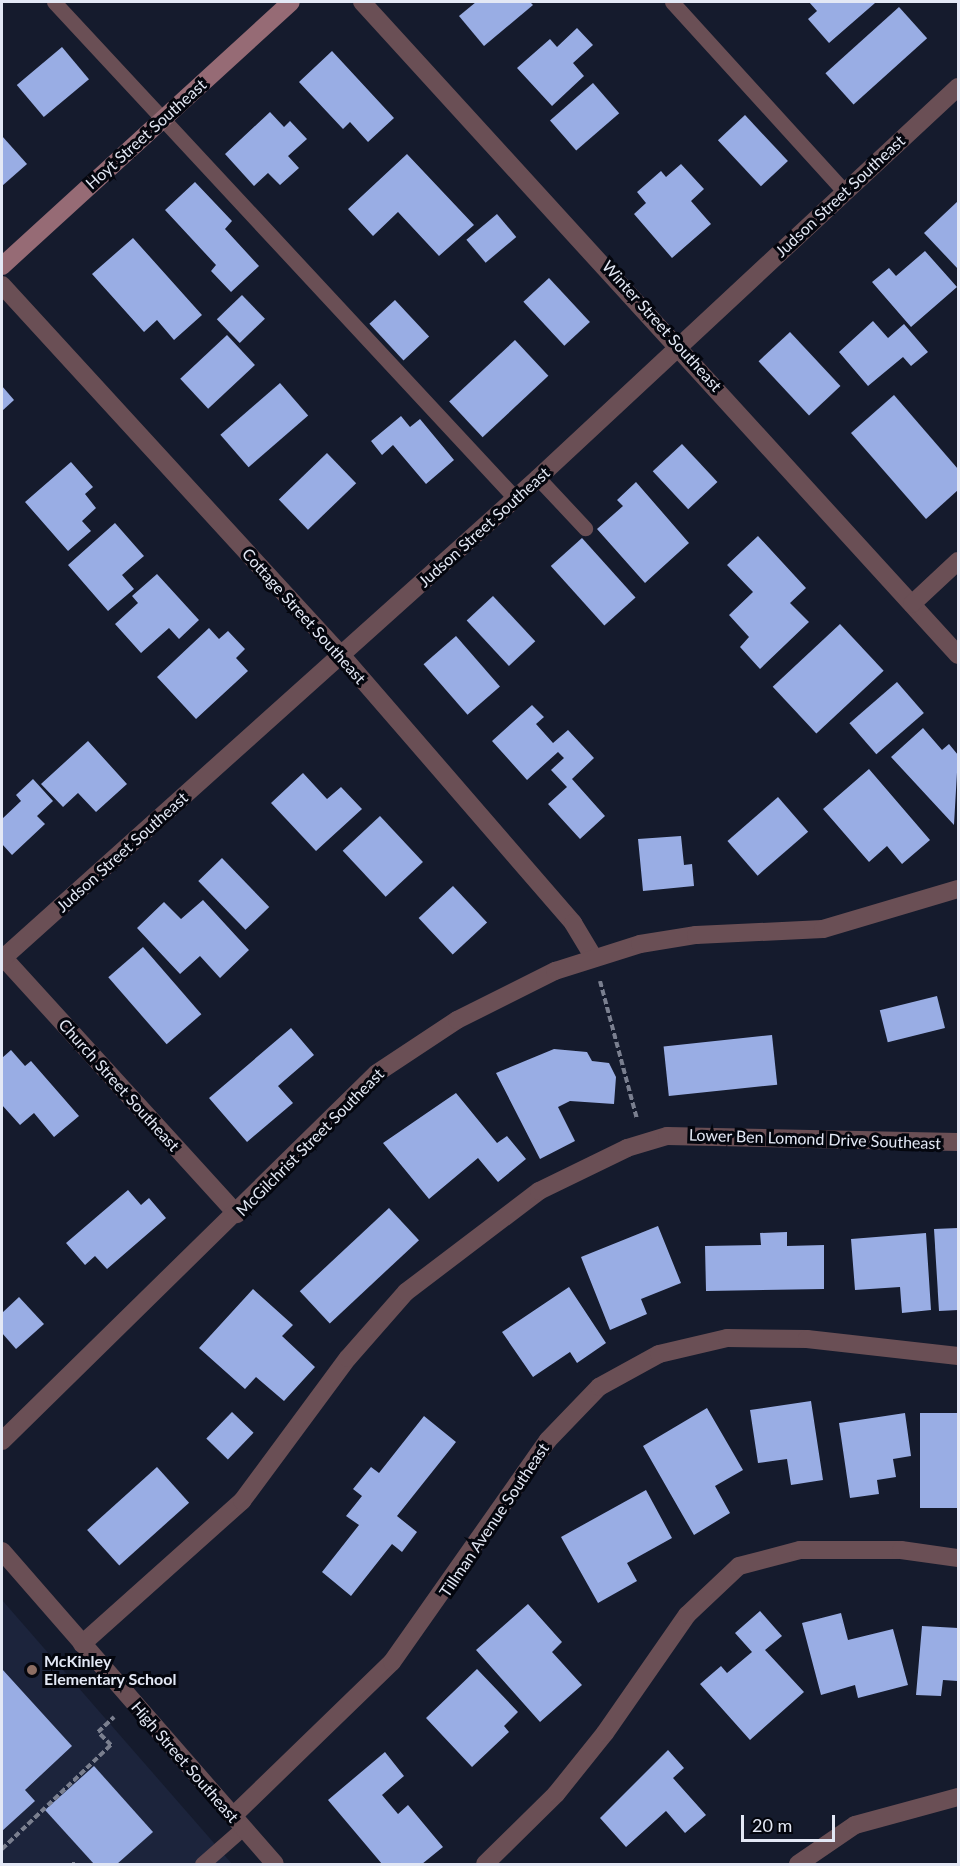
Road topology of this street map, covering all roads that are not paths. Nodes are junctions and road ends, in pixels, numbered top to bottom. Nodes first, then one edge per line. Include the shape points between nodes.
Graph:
1 (54, 2) edge
2 (291, 2) edge
3 (362, 2) edge
4 (672, 2) edge
5 (958, 87) edge
6 (162, 119) junction
7 (843, 190) junction
8 (2, 266) edge
9 (2, 285) edge
10 (682, 346) junction
11 (538, 478) junction
12 (515, 498) junction
13 (585, 528) dead end
14 (958, 561) edge
15 (912, 603) junction
16 (342, 656) junction
17 (958, 656) edge
18 (958, 889) edge
19 (2, 957) edge
20 (594, 958) junction
21 (958, 1143) edge
22 (237, 1214) junction
23 (958, 1356) edge
24 (2, 1441) edge
25 (2, 1551) edge
26 (958, 1558) edge
27 (82, 1644) junction
28 (958, 1797) edge
29 (238, 1822) junction
30 (202, 1864) edge
31 (275, 1864) edge
32 (485, 1864) edge
33 (798, 1864) edge

1 - 6 lane
2 - 6 street, Hoyt Street Southeast
3 - 10 street, Winter Street Southeast
4 - 7 lane
5 - 7 street, Judson Street Southeast
6 - 8 street, Hoyt Street Southeast
6 - 12 lane
7 - 10 street, Judson Street Southeast
9 - 16 street, Cottage Street Southeast
10 - 11 street, Judson Street Southeast
10 - 15 street, Winter Street Southeast
11 - 12 street, Judson Street Southeast
11 - 13 lane
12 - 16 street, Judson Street Southeast
14 - 15 street
15 - 17 street, Winter Street Southeast
16 - 19 street, Judson Street Southeast
16 - 20 street, Cottage Street Southeast via 573,923
18 - 20 street, McGilchrist Street Southeast via 823,929 696,935
19 - 22 street, Church Street Southeast
20 - 22 street, McGilchrist Street Southeast via 509,992 410,1048 352,1097
21 - 27 street, Lower Ben Lomond Drive Southeast via 710,1134 644,1143 539,1191 406,1292 354,1351 242,1501
22 - 24 street, McGilchrist Street Southeast
23 - 29 street, Tillman Avenue Southeast via 807,1339 728,1338 659,1354 599,1387 548,1440 392,1662
25 - 27 street, High Street Southeast
26 - 32 street via 901,1550 800,1550 739,1566 687,1615 563,1785
27 - 29 street, High Street Southeast
28 - 33 street via 855,1825
29 - 30 lane
29 - 31 street, High Street Southeast

